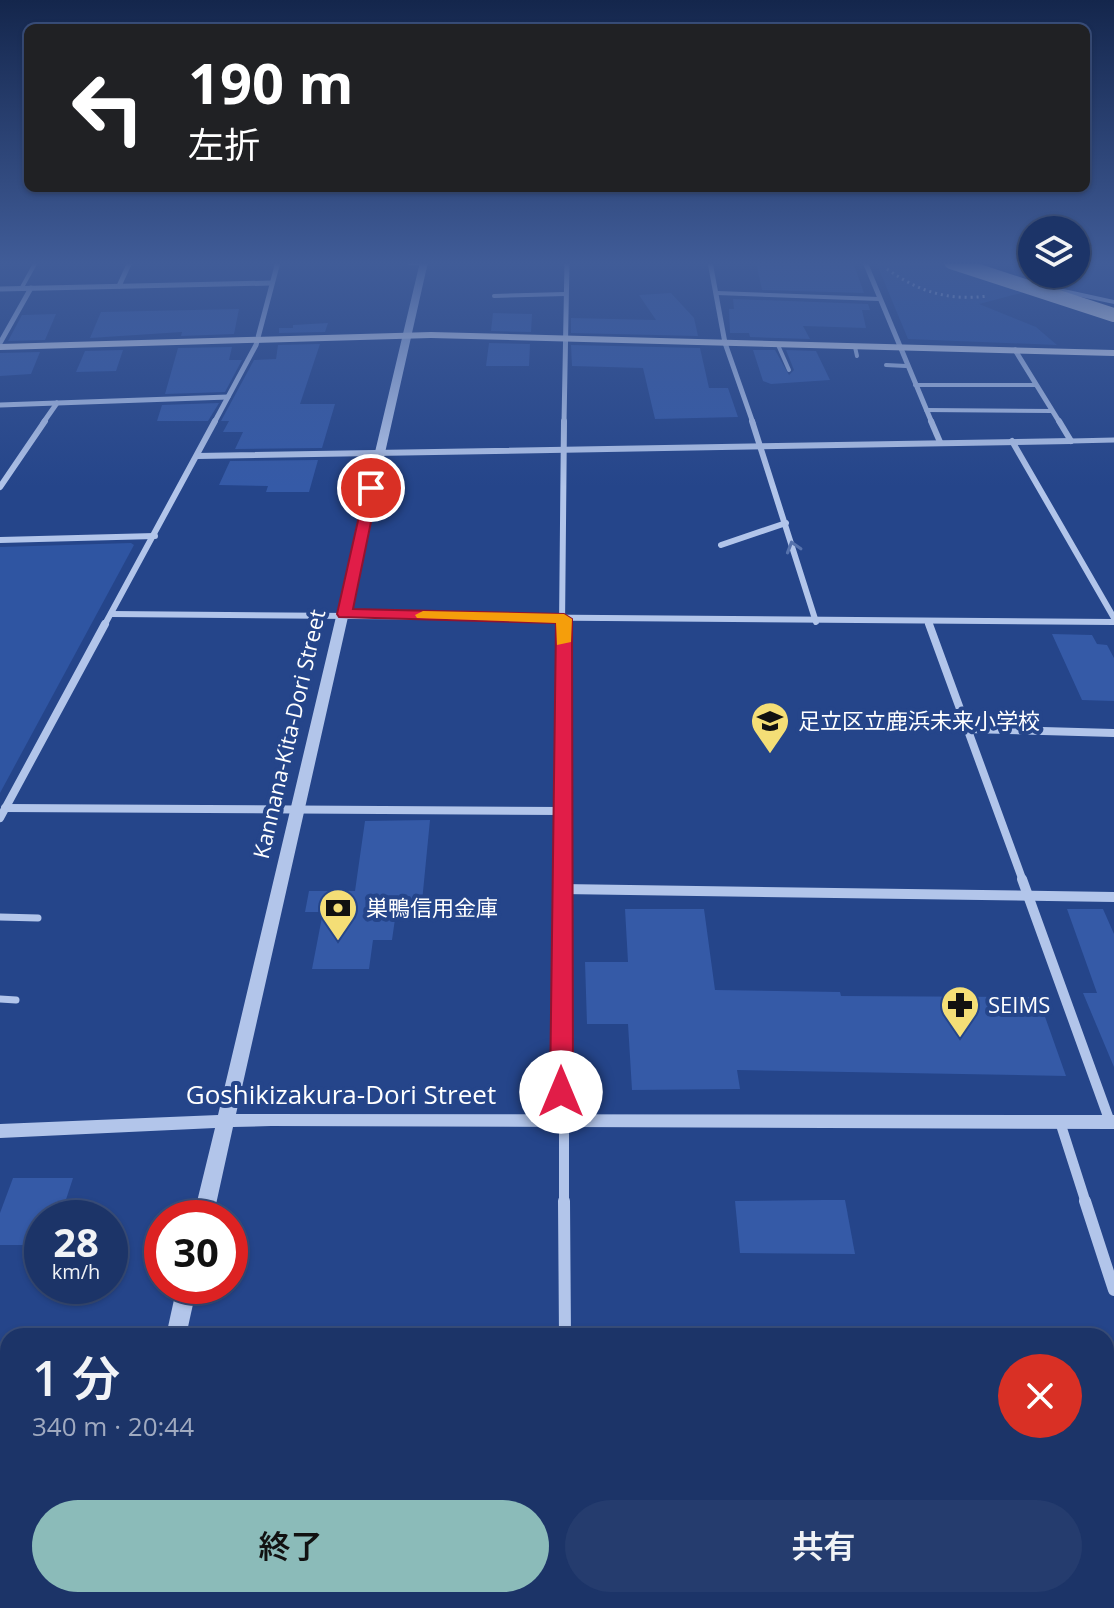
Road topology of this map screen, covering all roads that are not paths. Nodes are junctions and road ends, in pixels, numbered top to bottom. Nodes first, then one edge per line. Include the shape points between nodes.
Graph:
1 (331, 337) edge
2 (406, 337) edge
3 (487, 337) edge
4 (724, 337) edge
5 (894, 337) edge
6 (259, 339) junction
7 (564, 339) junction
8 (725, 343) junction
9 (0, 345) edge
10 (778, 345) junction
11 (898, 348) junction
12 (1015, 350) junction
13 (1114, 353) edge
14 (886, 365) dead end
15 (906, 366) junction
16 (789, 370) dead end
17 (915, 385) junction
18 (1036, 385) junction
19 (228, 397) junction
20 (57, 403) junction
21 (0, 405) edge
22 (926, 410) junction
23 (1052, 411) junction
24 (1114, 440) edge
25 (1012, 441) junction
26 (1071, 441) junction
27 (940, 442) junction
28 (761, 446) junction
29 (563, 448) junction
30 (379, 452) junction
31 (197, 456) junction
32 (0, 487) edge
33 (786, 523) junction
34 (155, 536) junction
35 (0, 540) edge
36 (721, 545) dead end
37 (111, 614) junction
38 (344, 614) junction
39 (564, 619) junction
40 (1114, 620) edge
41 (816, 622) junction
42 (929, 623) junction
43 (968, 729) junction
44 (1114, 733) edge
45 (5, 808) junction
46 (299, 810) junction
47 (562, 811) junction
48 (0, 818) edge
49 (562, 889) junction
50 (1027, 897) junction
51 (1114, 897) edge
52 (0, 917) edge
53 (38, 918) dead end
54 (0, 999) edge
55 (16, 1000) dead end
56 (563, 1119) junction
57 (226, 1120) junction
58 (1060, 1122) junction
59 (1112, 1122) edge
60 (0, 1131) edge
61 (207, 1200) edge
62 (1114, 1290) edge
63 (183, 1304) edge
64 (178, 1328) edge
65 (565, 1328) edge

1 - 6 main road
2 - 30 street, Kannana-Kita-Dori Street
3 - 7 main road
4 - 8 street
5 - 11 street
6 - 9 main road
6 - 19 street
7 - 8 main road
7 - 29 street
8 - 10 main road
8 - 28 street
10 - 11 main road via 856,351
10 - 16 lane
11 - 12 main road
11 - 15 street
12 - 13 main road
12 - 18 street
14 - 15 lane
15 - 17 street
17 - 18 lane
17 - 22 street
18 - 23 street
19 - 20 street
19 - 31 street
20 - 21 street
20 - 32 street
22 - 23 lane
22 - 27 street
23 - 26 street
24 - 26 lane
25 - 26 street
25 - 27 street
25 - 40 street
27 - 28 street
28 - 29 street
28 - 33 street
29 - 30 street
29 - 39 street
30 - 31 street
30 - 38 street, Kannana-Kita-Dori Street
31 - 34 street
33 - 36 street
41 -> 33 street
34 - 35 street
34 - 37 street
37 - 38 street
37 - 45 street
38 - 39 street
38 - 46 street, Kannana-Kita-Dori Street
39 - 41 street
39 - 47 street
40 - 42 street
41 - 42 street
42 - 43 street
43 - 44 street
43 - 50 street
45 - 46 street
45 - 48 street
46 - 47 street
46 - 57 street, Kannana-Kita-Dori Street
47 - 49 street
49 - 50 street
49 - 56 street
50 - 51 street
50 - 59 street
52 - 53 lane
54 - 55 lane
56 - 57 street, Goshikizakura-Dori Street
56 - 58 street, Goshikizakura-Dori Street
56 - 65 street
57 - 60 street, Goshikizakura-Dori Street
57 - 61 street, Kannana-Kita-Dori Street
58 - 59 street, Goshikizakura-Dori Street
58 - 62 street
63 - 64 street

